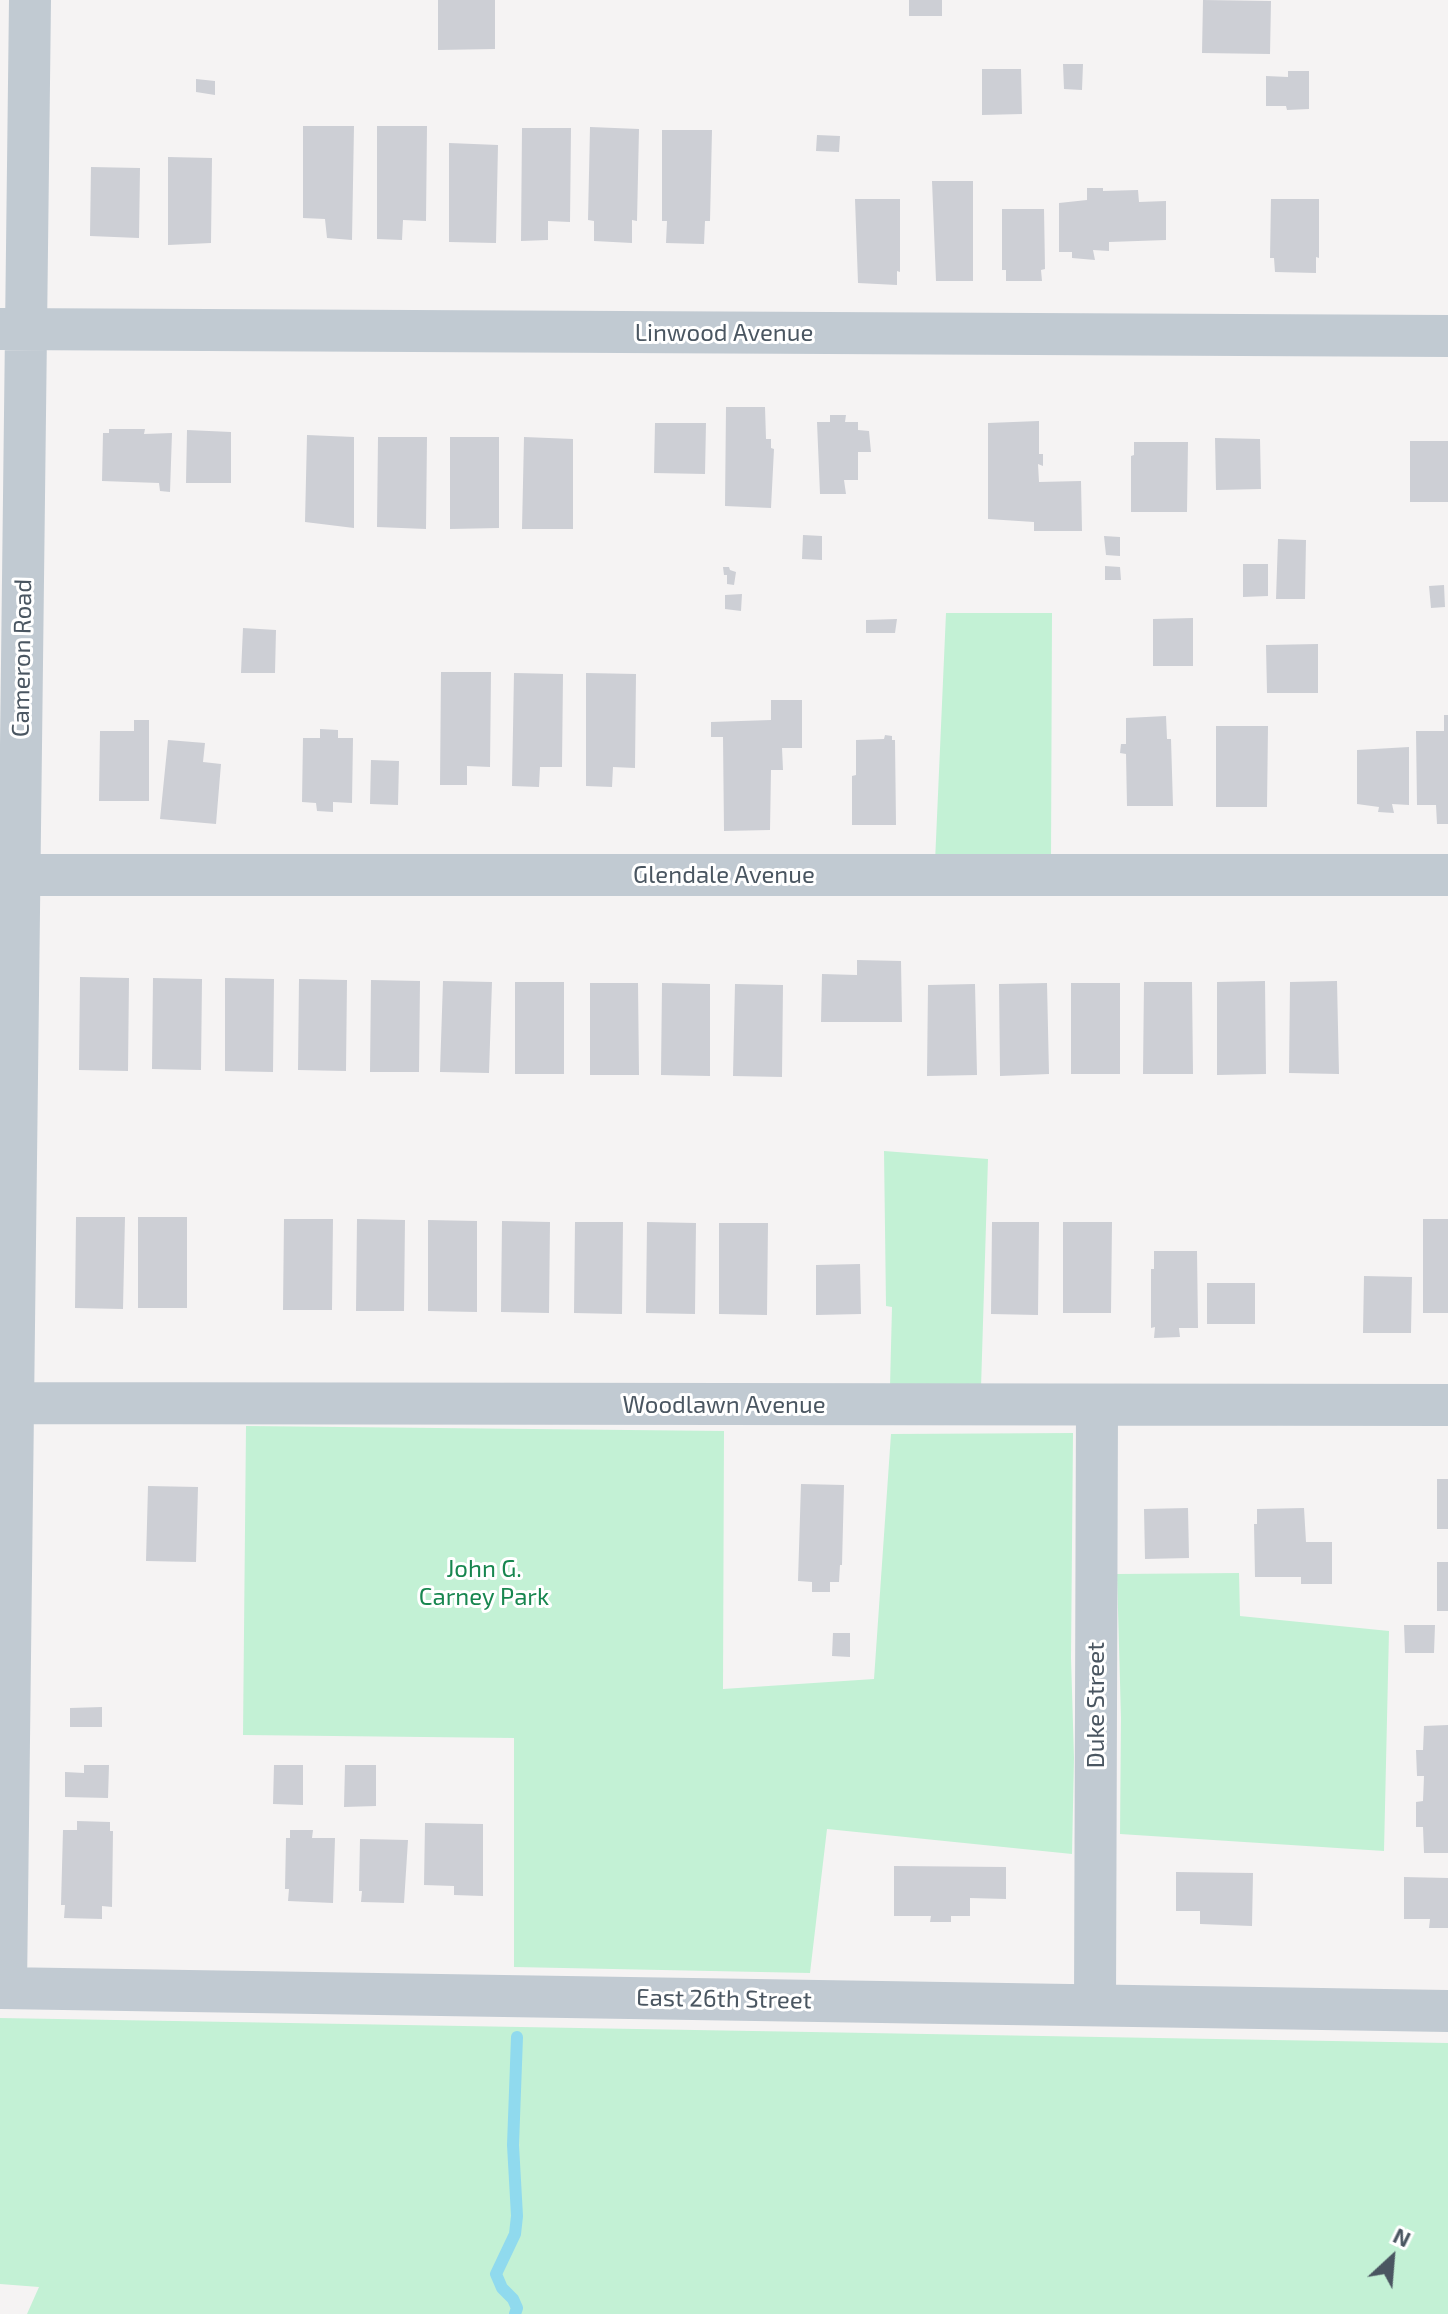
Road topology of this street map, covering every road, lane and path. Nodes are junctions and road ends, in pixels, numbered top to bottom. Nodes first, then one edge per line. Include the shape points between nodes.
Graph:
1 (30, 0) edge
2 (13, 330) edge
3 (1448, 336) edge
4 (10, 875) edge
5 (1448, 875) edge
6 (7, 1403) edge
7 (1448, 1405) edge
8 (1097, 1406) junction
9 (3, 1988) edge
10 (1095, 2004) junction
11 (1448, 2011) edge

1 - 2 street, Cameron Road
2 - 3 street, Linwood Avenue
2 - 4 street, Cameron Road
4 - 5 street, Glendale Avenue
4 - 6 street, Cameron Road
6 - 8 street, Woodlawn Avenue
6 - 9 street, Cameron Road
7 - 8 street, Woodlawn Avenue
8 - 10 street, Duke Street
9 - 10 street, East 26th Street
10 - 11 street, East 26th Street

